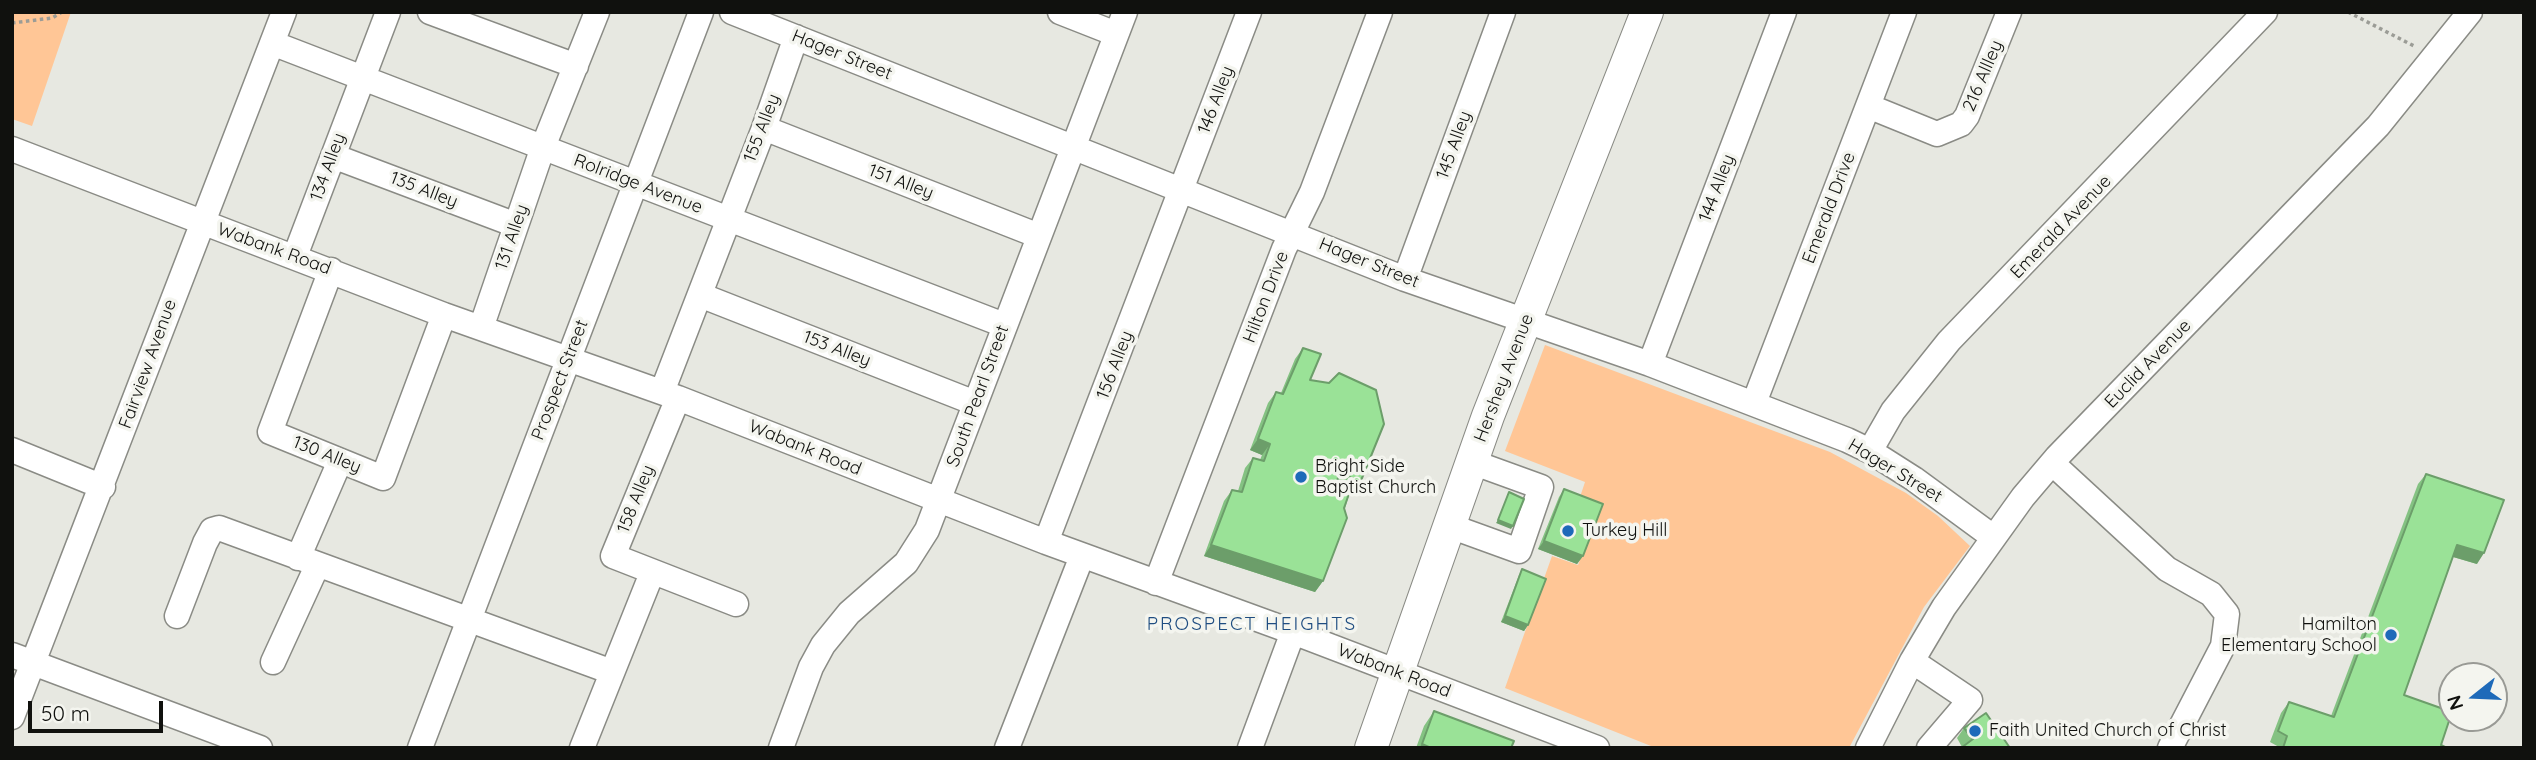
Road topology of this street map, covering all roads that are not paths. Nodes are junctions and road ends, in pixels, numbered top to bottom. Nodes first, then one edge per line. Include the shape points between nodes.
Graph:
1 (284, 12) edge
2 (388, 12) edge
3 (430, 12) edge
4 (597, 12) edge
5 (701, 12) edge
6 (732, 12) edge
7 (1060, 12) edge
8 (1249, 12) edge
9 (1380, 12) edge
10 (1503, 12) edge
11 (1647, 12) edge
12 (1784, 12) edge
13 (1904, 12) edge
14 (2009, 12) edge
15 (2265, 12) edge
16 (2470, 12) edge
17 (1120, 23) edge
18 (796, 37) junction
19 (272, 43) junction
20 (576, 66) junction
21 (361, 77) junction
22 (1868, 106) junction
23 (764, 128) junction
24 (543, 147) junction
25 (1073, 148) junction
26 (12, 149) edge
27 (333, 156) junction
28 (635, 183) junction
29 (1182, 188) junction
30 (726, 218) junction
31 (203, 222) junction
32 (516, 225) junction
33 (1293, 232) junction
34 (1039, 236) junction
35 (295, 256) junction
36 (331, 270) junction
37 (1405, 279) junction
38 (700, 295) junction
39 (444, 315) junction
40 (1526, 320) junction
41 (1004, 325) junction
42 (481, 328) junction
43 (568, 358) junction
44 (1650, 364) junction
45 (670, 395) junction
46 (975, 403) junction
47 (1754, 403) junction
48 (12, 450) edge
49 (1870, 451) junction
50 (340, 461) junction
51 (1472, 462) junction
52 (2052, 463) junction
53 (103, 487) junction
54 (938, 501) junction
55 (1450, 526) junction
56 (1993, 537) junction
57 (1046, 542) junction
58 (1082, 556) junction
59 (308, 562) junction
60 (652, 573) junction
61 (1156, 583) junction
62 (736, 604) dead end
63 (177, 616) dead end
64 (468, 619) junction
65 (1293, 632) junction
66 (23, 659) edge
67 (1912, 661) junction
68 (273, 662) dead end
69 (612, 672) junction
70 (1399, 674) junction
71 (12, 717) edge
72 (260, 748) edge
73 (420, 748) edge
74 (582, 748) edge
75 (781, 748) edge
76 (1006, 748) edge
77 (1250, 748) edge
78 (1371, 748) edge
79 (1597, 748) edge
80 (1868, 748) edge
81 (1929, 748) edge
82 (2170, 748) edge

1 - 19 street, Fairview Avenue
2 - 21 street, 134 Alley
3 - 20 street
4 - 20 street, 131 Alley
5 - 28 street, Prospect Street
6 - 18 street, Hager Street
7 - 17 street
8 - 29 street, 146 Alley
9 - 33 street, Hilton Drive
10 - 37 street, 145 Alley
11 - 40 main road, Hershey Avenue
12 - 44 street, 144 Alley
13 - 22 street, Emerald Drive
14 - 22 street, 216 Allley via 1961,124 1937,134
15 - 49 street, Emerald Avenue via 1949,341 1893,411
16 - 52 street, Euclid Avenue via 2378,126
17 - 25 street, South Pearl Street
18 - 23 street, 155 Alley
18 - 25 street, Hager Street
19 - 21 street, Rolridge Avenue
19 - 31 street, Fairview Avenue
20 - 24 street, 131 Alley
21 - 24 street, Rolridge Avenue
21 - 27 street, 134 Alley
22 - 47 street, Emerald Drive
23 - 30 street, 155 Alley
23 - 34 street, 151 Alley
24 - 28 street, Rolridge Avenue
24 - 32 street, 131 Alley
25 - 29 street, Hager Street
25 - 34 street, South Pearl Street
26 - 31 street, Wabank Road
27 - 32 street, 135 Alley
27 - 35 street, 134 Alley
28 - 30 street, Rolridge Avenue
28 - 43 street, Prospect Street
29 - 33 street, Hager Street
29 - 57 street, 156 Alley
30 - 38 street, 155 Alley
30 - 41 street, Rolridge Avenue
31 - 35 street, Wabank Road
31 - 53 street, Fairview Avenue
32 - 42 street, 131 Alley
33 - 37 street, Hager Street
33 - 61 street, Hilton Drive
34 - 41 street, South Pearl Street
35 - 36 street, Wabank Road
36 - 39 street, Wabank Road
36 - 50 street, 130 Alley via 270,432
37 - 40 street, Hager Street
38 - 45 street, 155 Alley
38 - 46 street, 153 Alley
39 - 42 street, Wabank Road
39 - 50 street, 130 Alley via 383,478
40 - 44 street, Hager Street
40 - 51 main road, Hershey Avenue
41 - 46 street, South Pearl Street
42 - 43 street, Wabank Road
43 - 45 street, Wabank Road
43 - 64 street, Prospect Street
44 - 47 street, Hager Street
45 - 54 street, Wabank Road
45 - 60 street, 158 Alley via 613,556
46 - 54 street, South Pearl Street
47 - 49 street, Hager Street
48 - 53 street
49 - 56 street, Hager Street
50 - 59 street
51 - 55 main road, Hershey Avenue
51 - 55 street via 1541,487 1519,551
52 - 56 street, Euclid Avenue
52 - 82 street via 2167,569 2211,594 2227,614 2223,646
53 - 66 street, Fairview Avenue
54 - 57 street, Wabank Road
54 - 75 street, South Pearl Street via 916,551 849,613 823,645
55 - 70 main road, Hershey Avenue
56 - 67 street, Euclid Avenue
57 - 58 street, Wabank Road
58 - 61 street, Wabank Road
58 - 76 street
59 - 63 street via 225,529 212,530
59 - 64 street
59 - 68 street
60 - 62 street, 158 Alley
60 - 69 street
61 - 65 street, Wabank Road
64 - 69 street
64 - 73 street, Prospect Street
65 - 70 street, Wabank Road
65 - 77 street
66 - 71 street, Fairview Avenue
66 - 72 street
67 - 80 street, Euclid Avenue
67 - 81 street via 1970,699
69 - 74 street
70 - 78 main road, Hershey Avenue
70 - 79 street, Wabank Road

